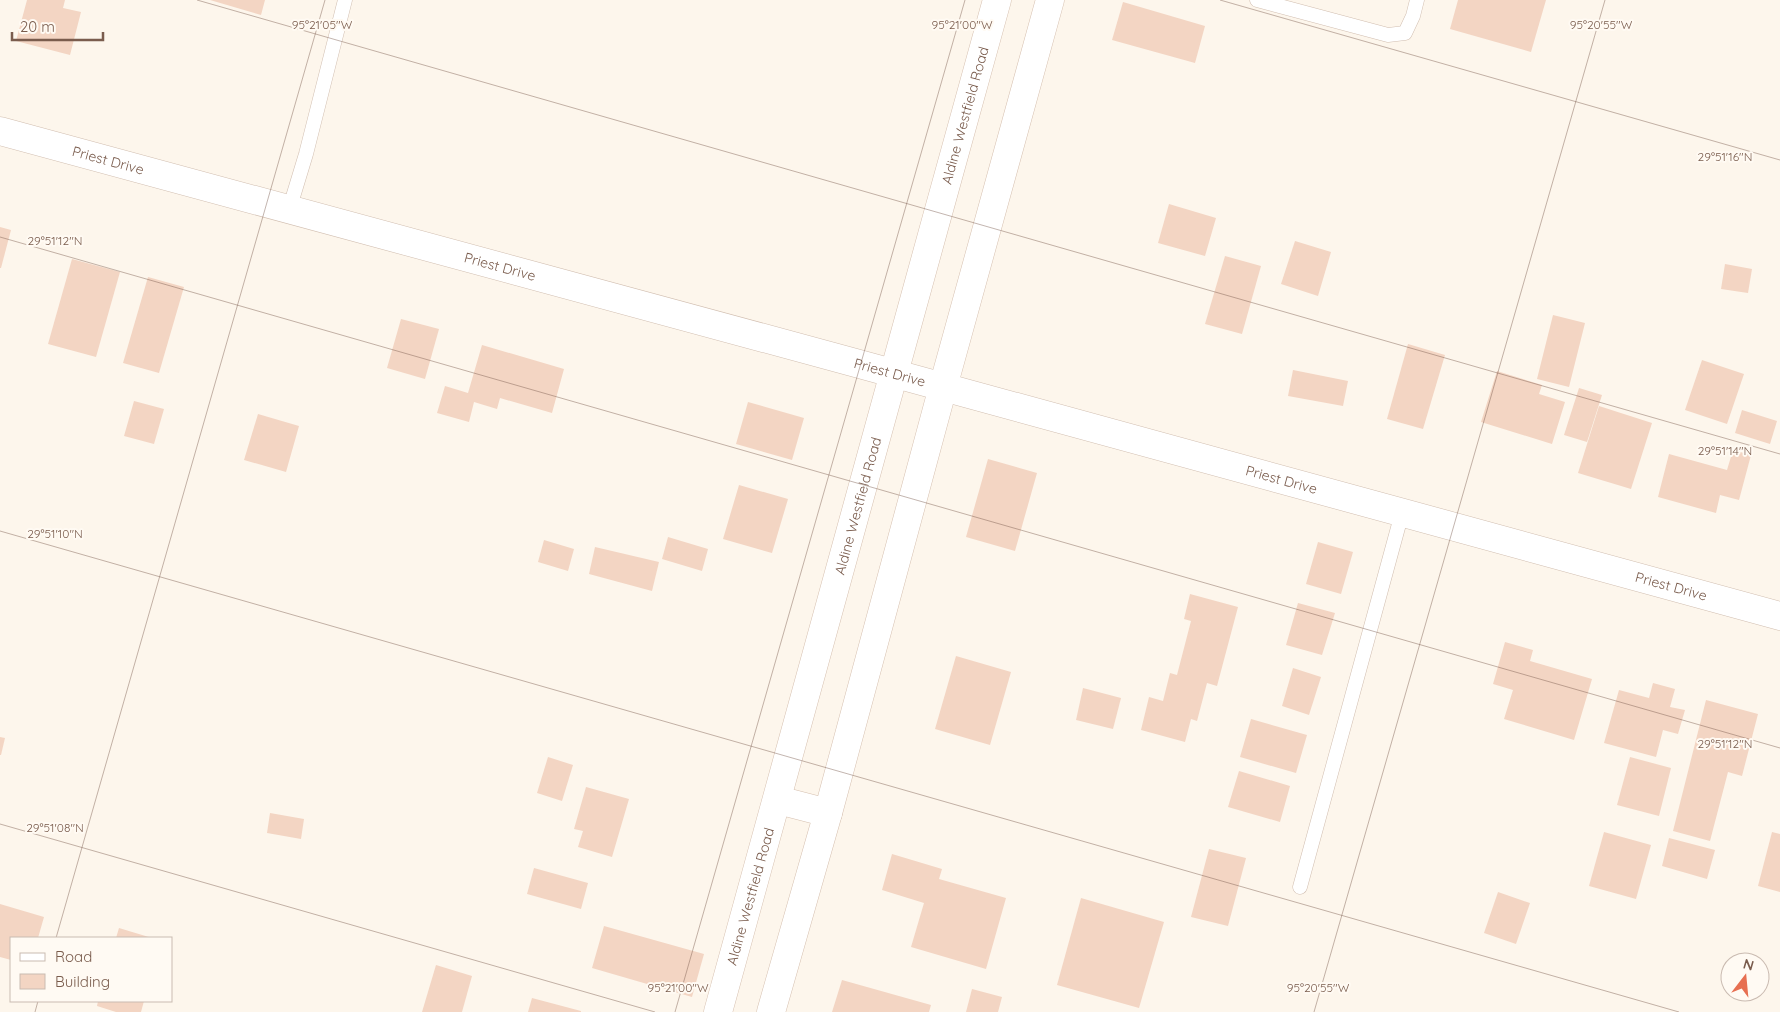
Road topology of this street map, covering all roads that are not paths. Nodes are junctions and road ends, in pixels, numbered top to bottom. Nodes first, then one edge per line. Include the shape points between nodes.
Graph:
1 (345, 0) edge
2 (997, 0) edge
3 (1050, 0) edge
4 (1256, 0) edge
5 (1417, 0) edge
6 (0, 132) edge
7 (289, 210) junction
8 (893, 373) junction
9 (943, 387) junction
10 (1402, 513) junction
11 (1780, 616) edge
12 (778, 800) junction
13 (828, 813) junction
14 (1300, 888) dead end
15 (718, 1012) edge
16 (771, 1012) edge

1 - 7 lane
2 - 8 main road, Aldine Westfield Road
3 - 9 main road
4 - 5 lane via 1388,35 1405,33 1414,16
6 - 7 main road, Priest Drive
7 - 8 main road, Priest Drive
8 - 9 main road, Priest Drive
8 - 12 main road, Aldine Westfield Road
9 - 10 main road, Priest Drive
9 - 13 main road
10 - 11 main road, Priest Drive
10 - 14 lane
12 - 13 main road
12 - 15 main road, Aldine Westfield Road
13 - 16 main road

